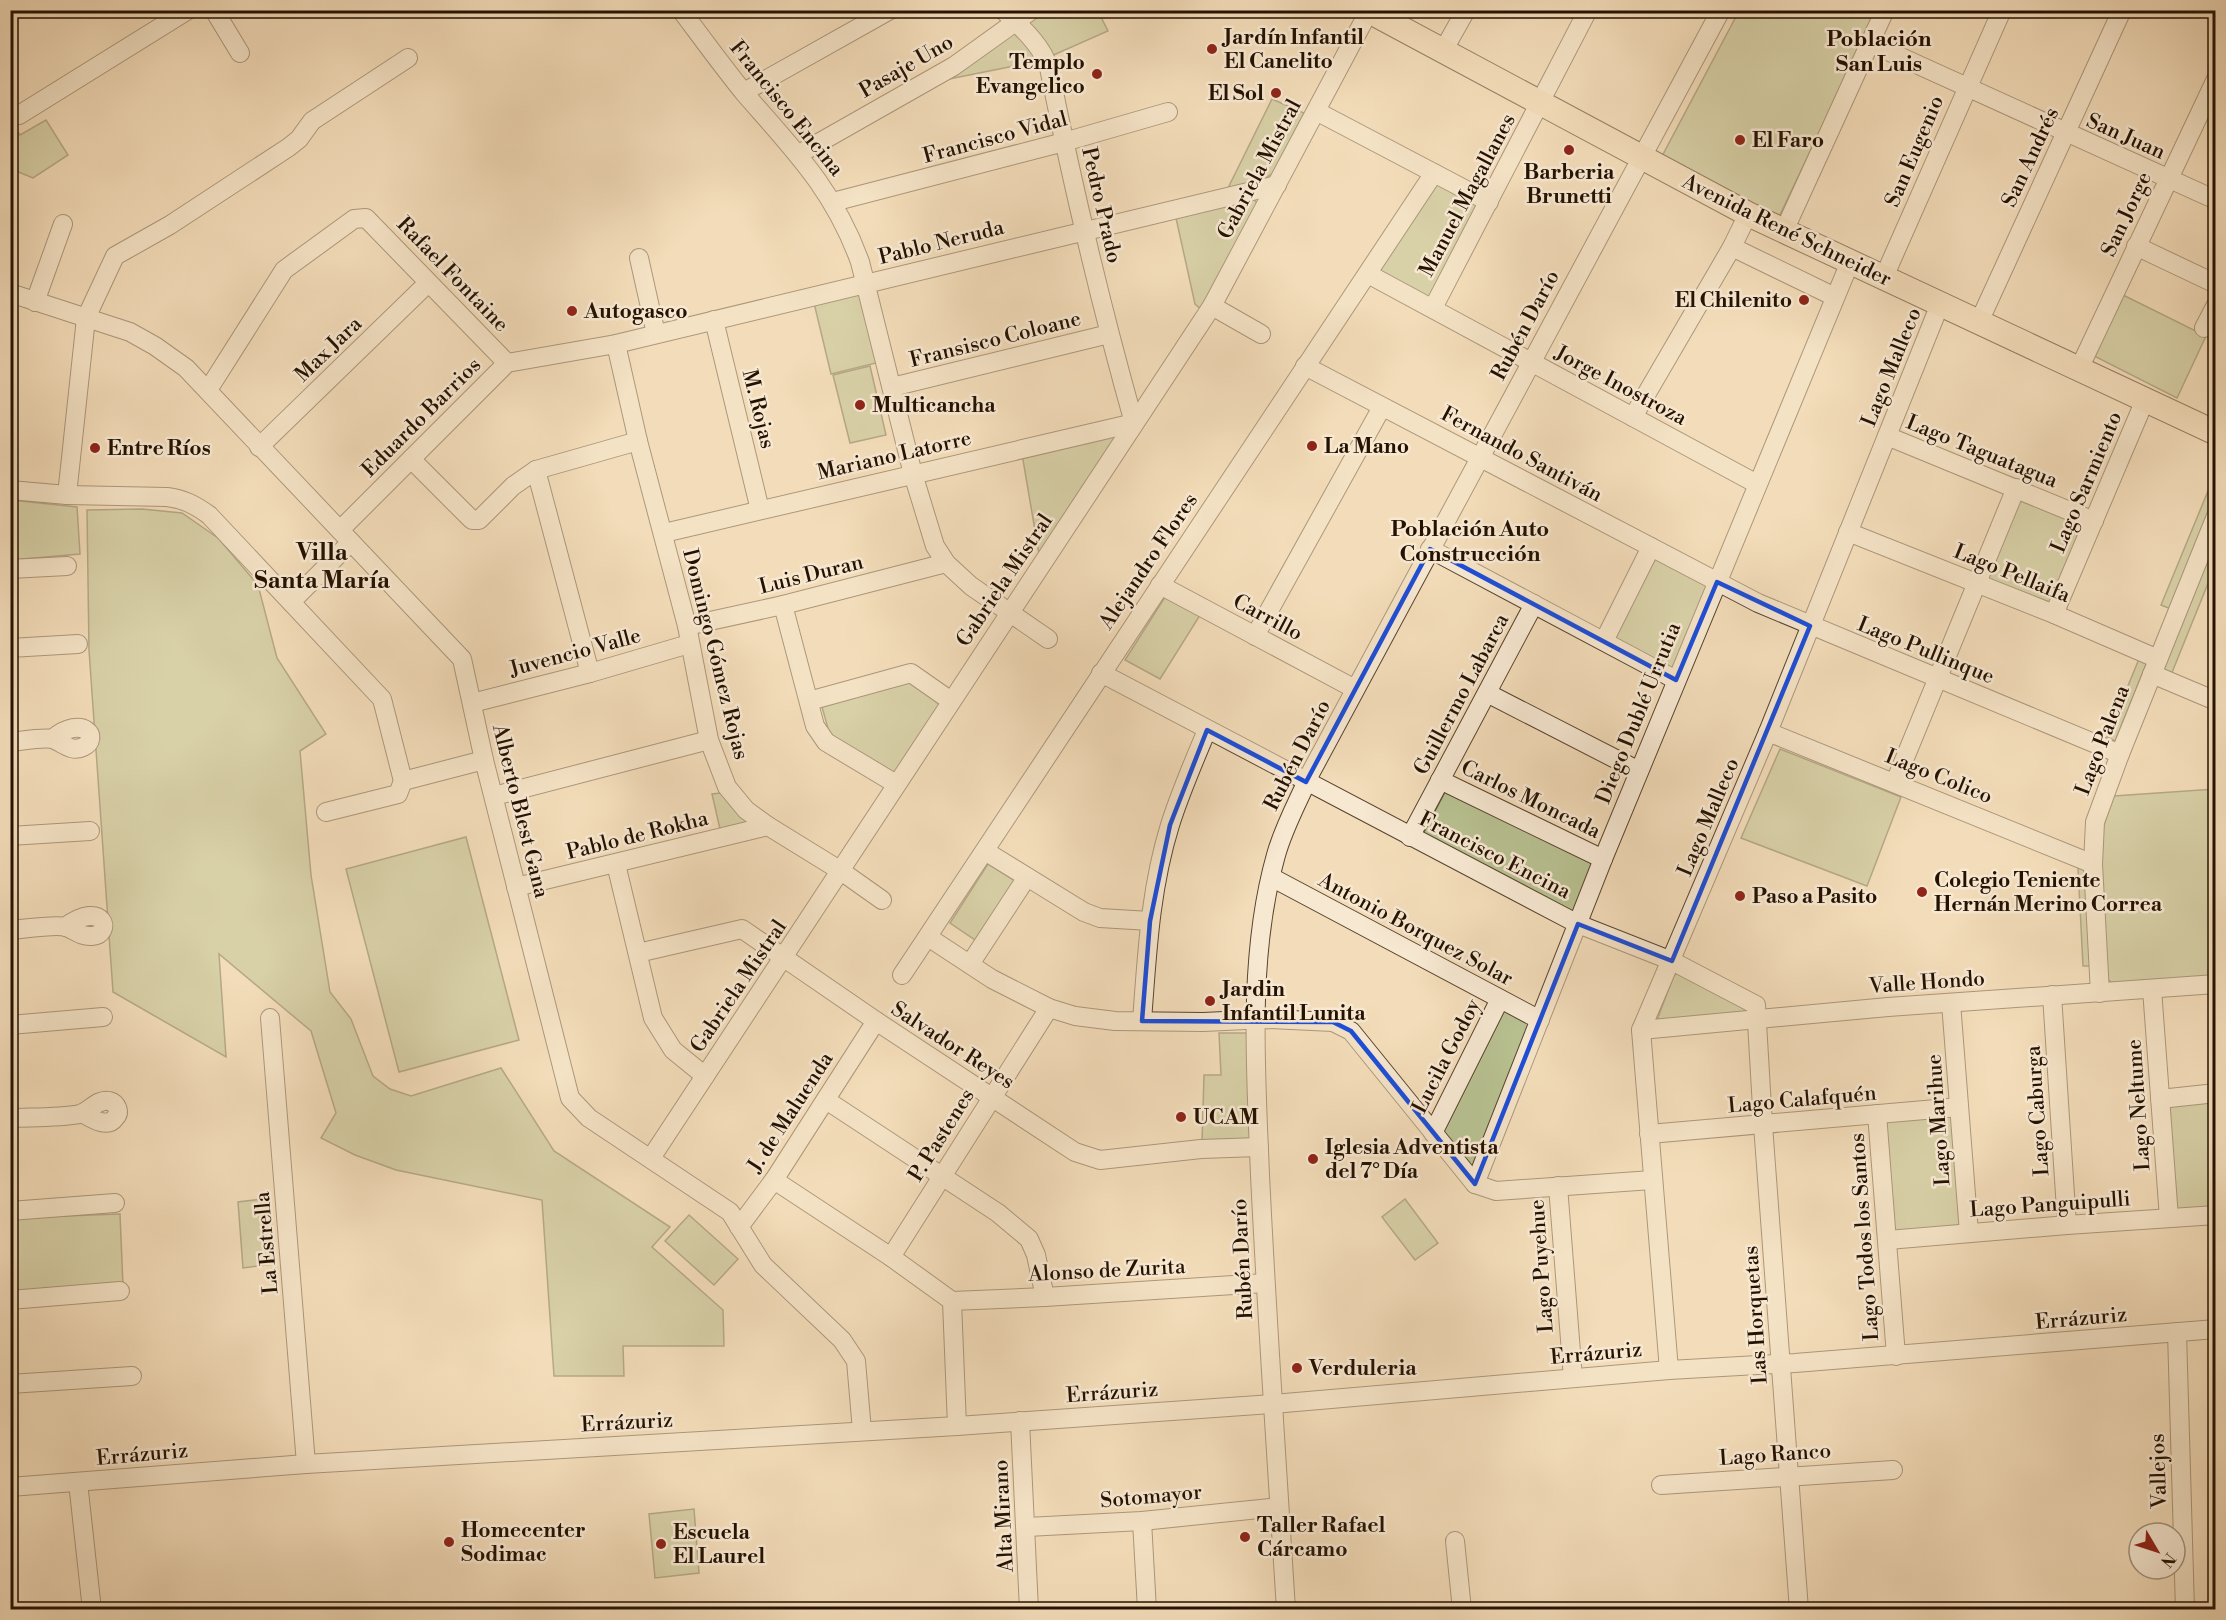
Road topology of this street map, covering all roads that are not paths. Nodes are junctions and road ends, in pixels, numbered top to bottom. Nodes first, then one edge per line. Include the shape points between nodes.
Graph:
1 (188, 10) edge
2 (214, 10) edge
3 (681, 10) edge
4 (890, 10) edge
5 (1003, 10) edge
6 (1032, 10) edge
7 (1466, 10) edge
8 (1588, 10) edge
9 (1721, 10) edge
10 (1885, 10) edge
11 (2002, 10) edge
12 (2122, 10) edge
13 (1368, 11) edge
14 (1017, 23) junction
15 (1870, 43) junction
16 (1443, 51) junction
17 (240, 53) dead end
18 (408, 57) dead end
19 (2216, 79) edge
20 (1966, 88) junction
21 (744, 92) junction
22 (1541, 103) junction
23 (2209, 108) edge
24 (1316, 111) junction
25 (1168, 112) dead end
26 (19, 115) dead end
27 (2065, 133) junction
28 (1064, 142) junction
29 (799, 154) junction
30 (1642, 158) junction
31 (1434, 173) junction
32 (2167, 179) junction
33 (1277, 185) junction
34 (2216, 200) edge
35 (832, 202) junction
36 (1489, 202) junction
37 (1749, 214) junction
38 (63, 224) dead end
39 (1084, 230) junction
40 (1784, 231) junction
41 (2136, 246) junction
42 (1732, 247) junction
43 (639, 258) dead end
44 (1850, 262) junction
45 (1368, 274) junction
46 (1884, 277) junction
47 (428, 282) junction
48 (865, 284) junction
49 (2216, 284) edge
50 (10, 294) edge
51 (1835, 297) junction
52 (35, 302) junction
53 (1940, 304) junction
54 (2216, 305) edge
55 (1212, 306) junction
56 (1433, 308) junction
57 (86, 318) junction
58 (714, 320) junction
59 (1979, 322) junction
60 (2204, 328) dead end
61 (656, 334) junction
62 (1109, 334) junction
63 (1261, 334) dead end
64 (616, 344) junction
65 (1531, 362) junction
66 (507, 363) junction
67 (1305, 366) junction
68 (2079, 369) junction
69 (892, 387) junction
70 (208, 390) junction
71 (2145, 400) junction
72 (1382, 407) junction
73 (1634, 417) junction
74 (1134, 423) junction
75 (2216, 433) edge
76 (1887, 436) junction
77 (638, 441) junction
78 (260, 447) junction
79 (1479, 458) junction
80 (411, 459) junction
81 (536, 470) junction
82 (913, 474) junction
83 (1757, 484) junction
84 (2016, 488) junction
85 (10, 490) edge
86 (67, 495) junction
87 (760, 510) junction
88 (2216, 516) edge
89 (2094, 521) junction
90 (1848, 532) junction
91 (664, 533) junction
92 (346, 536) junction
93 (1651, 547) junction
94 (1430, 549) junction
95 (946, 563) junction
96 (67, 566) dead end
97 (10, 569) edge
98 (1717, 582) junction
99 (1977, 583) junction
100 (1160, 585) junction
101 (291, 602) junction
102 (1534, 604) junction
103 (783, 605) junction
104 (1009, 611) junction
105 (2054, 614) junction
106 (1810, 626) junction
107 (688, 635) junction
108 (1255, 636) junction
109 (1048, 639) dead end
110 (1604, 641) junction
111 (78, 645) dead end
112 (10, 648) edge
113 (2155, 667) junction
114 (590, 673) junction
115 (1101, 673) junction
116 (1937, 679) junction
117 (1676, 680) junction
118 (1355, 689) junction
119 (1487, 693) junction
120 (951, 701) junction
121 (2216, 701) edge
122 (809, 702) junction
123 (472, 703) junction
124 (1207, 730) junction
125 (1768, 732) junction
126 (52, 739) dead end
127 (709, 740) junction
128 (10, 742) edge
129 (2120, 754) junction
130 (484, 760) junction
131 (1639, 771) junction
132 (1440, 780) junction
133 (402, 781) junction
134 (1307, 782) junction
135 (1895, 782) junction
136 (896, 784) junction
137 (494, 796) junction
138 (326, 812) dead end
139 (768, 826) junction
140 (90, 831) dead end
141 (10, 836) edge
142 (1410, 837) junction
143 (985, 851) junction
144 (1603, 859) junction
145 (616, 864) junction
146 (2093, 864) junction
147 (841, 871) junction
148 (1027, 877) junction
149 (1271, 877) junction
150 (516, 887) junction
151 (882, 900) dead end
152 (1150, 921) junction
153 (1578, 924) junction
154 (65, 927) dead end
155 (10, 930) edge
156 (928, 936) junction
157 (638, 953) junction
158 (784, 958) junction
159 (1672, 961) junction
160 (970, 964) junction
161 (902, 975) dead end
162 (2216, 984) edge
163 (2152, 989) junction
164 (2100, 993) junction
165 (2052, 995) junction
166 (1500, 999) junction
167 (1951, 1003) junction
168 (1049, 1008) junction
169 (103, 1017) dead end
170 (270, 1018) dead end
171 (1756, 1018) junction
172 (1256, 1019) junction
173 (1540, 1020) junction
174 (876, 1021) junction
175 (1142, 1022) junction
176 (10, 1025) edge
177 (1641, 1030) junction
178 (705, 1076) junction
179 (2216, 1093) edge
180 (991, 1096) junction
181 (2160, 1099) junction
182 (825, 1100) junction
183 (1959, 1107) junction
184 (82, 1113) dead end
185 (1877, 1114) junction
186 (10, 1118) edge
187 (1763, 1125) junction
188 (1433, 1133) junction
189 (1649, 1134) junction
190 (1259, 1147) junction
191 (651, 1158) junction
192 (942, 1178) junction
193 (774, 1180) junction
194 (1652, 1180) junction
195 (1475, 1184) junction
196 (1558, 1186) junction
197 (115, 1203) dead end
198 (10, 1210) edge
199 (2216, 1215) edge
200 (2169, 1218) junction
201 (2067, 1225) junction
202 (739, 1227) junction
203 (1969, 1233) junction
204 (1888, 1240) junction
205 (891, 1257) junction
206 (1265, 1283) junction
207 (120, 1291) dead end
208 (1045, 1297) junction
209 (10, 1300) edge
210 (952, 1300) junction
211 (2216, 1329) edge
212 (2176, 1332) junction
213 (1896, 1356) junction
214 (1782, 1364) junction
215 (1669, 1370) junction
216 (132, 1376) dead end
217 (1573, 1378) junction
218 (10, 1384) edge
219 (1273, 1404) junction
220 (1020, 1421) junction
221 (957, 1426) junction
222 (862, 1431) junction
223 (306, 1464) junction
224 (1893, 1470) dead end
225 (1788, 1475) junction
226 (78, 1482) junction
227 (1661, 1485) dead end
228 (10, 1487) edge
229 (1279, 1507) junction
230 (1142, 1521) junction
231 (1027, 1527) junction
232 (1455, 1541) dead end
233 (92, 1610) edge
234 (1029, 1610) edge
235 (1147, 1610) edge
236 (1286, 1610) edge
237 (1462, 1610) edge
238 (1799, 1610) edge
239 (2185, 1610) edge

1 - 26 street
2 - 17 street
3 - 21 street, Francisco Encina
4 - 21 street
5 - 14 street, Pedro Prado
6 - 14 street, Pasaje Uno
7 - 16 street
8 - 22 street, Manuel Magallanes
9 - 30 street, Rubén Darío
10 - 15 street
11 - 20 street, San Eugenio
12 - 27 street, San Andrés
13 - 16 main road, Avenida René Schneider
13 - 24 street, Gabriela Mistral
14 - 28 street, Pedro Prado via 1046,59
14 - 29 street, Pasaje Uno via 954,66
15 - 20 street, San Juan
15 - 40 street
16 - 22 main road, Avenida René Schneider
18 - 57 street via 312,121 289,147 115,256
19 - 23 street, San Jorge
20 - 27 street, San Juan
20 - 46 street, San Eugenio
21 - 29 street, Francisco Encina
22 - 30 main road, Avenida René Schneider
22 - 36 street, Manuel Magallanes
23 - 32 street, San Jorge
24 - 31 street
24 - 33 street, Gabriela Mistral
25 - 28 street, Francisco Vidal
27 - 32 street, San Juan
27 - 59 street, San Andrés
28 - 35 street, Francisco Vidal
28 - 39 street, Pedro Prado
29 - 35 street, Francisco Encina
30 - 37 main road, Avenida René Schneider
30 - 65 street, Rubén Darío
31 - 36 street
31 - 45 street, Alejandro Flores
32 - 34 street, San Juan
32 - 41 street, San Jorge
33 - 39 street, Pablo Neruda
33 - 55 street, Gabriela Mistral
35 - 48 street, Francisco Encina via 850,234
36 - 56 street, Manuel Magallanes
37 - 40 main road, Avenida René Schneider
37 - 42 street
38 - 52 street
39 - 48 street, Pablo Neruda
39 - 62 street, Pedro Prado
40 - 44 main road, Avenida René Schneider
41 - 49 street
41 - 68 street, San Jorge
42 - 51 street
42 - 73 street
43 - 61 street
44 - 46 main road, Avenida René Schneider
44 - 51 street, Diego Dublé Urrutia
45 - 56 street, Jorge Inostroza
45 - 67 street, Alejandro Flores
46 - 53 main road, Avenida René Schneider
47 - 66 street, Rafael Fontaine
47 - 70 street, Rafael Fontaine via 366,218 354,219 284,270
47 - 78 street, Max Jara
48 - 58 street, Pablo Neruda
48 - 69 street, Francisco Encina
50 - 52 street, Alberto Blest Gana
51 - 83 street, Diego Dublé Urrutia
52 - 57 street, Alberto Blest Gana
53 - 59 main road, Avenida René Schneider
53 - 76 street, Lago Malleco
54 - 60 street
55 - 63 street
55 - 74 street, Gabriela Mistral
56 - 65 street, Jorge Inostroza
57 - 70 street, Alberto Blest Gana via 130,332 155,346
57 - 86 street
58 - 61 street, Pablo Neruda
58 - 87 street, M. Rojas
59 - 68 main road, Avenida René Schneider
61 - 64 street, Pablo Neruda
62 - 69 street, Fransisco Coloane
62 - 74 street, Pedro Prado
64 - 66 street, Eduardo Barrios
64 - 77 street, Domingo Gómez Rojas
65 - 73 street, Jorge Inostroza
65 - 79 street, Rubén Darío
66 - 80 street, Eduardo Barrios
67 - 72 street, Fernando Santiván
67 - 100 street, Alejandro Flores
68 - 71 main road, Avenida René Schneider
69 - 82 street, Francisco Encina
70 - 78 street, Alberto Blest Gana
71 - 75 main road, Avenida René Schneider
71 - 89 street, Lago Sarmiento
72 - 79 street, Fernando Santiván
72 - 108 street
73 - 83 street, Jorge Inostroza
74 - 82 street, Mariano Latorre
74 - 104 street, Gabriela Mistral
76 - 84 street, Lago Taguatagua
76 - 90 street, Lago Malleco
77 - 81 street
77 - 91 street, Domingo Gómez Rojas
78 - 92 street, Alberto Blest Gana
79 - 93 street, Fernando Santiván
79 - 94 street, Rubén Darío
80 - 81 street via 472,520 479,520 513,486
80 - 92 street, Eduardo Barrios
81 - 114 street
82 - 87 street, Mariano Latorre
82 - 95 street, Francisco Encina via 935,546
83 - 98 street, Diego Dublé Urrutia
84 - 89 street, Lago Taguatagua
84 - 99 street
85 - 86 street
86 - 101 street via 167,497 196,506
87 - 91 street, Mariano Latorre
88 - 113 street, Lago Palena
89 - 105 street, Lago Sarmiento
90 - 99 street, Lago Pellaifa
90 - 106 street, Lago Malleco
91 - 107 street, Domingo Gómez Rojas
92 - 101 street, Eduardo Barrios
92 - 123 street, Alberto Blest Gana via 462,659
93 - 98 street, Fernando Santiván
93 - 110 street
94 - 102 street
94 - 118 street, Rubén Darío
95 - 103 street, Luis Duran
95 - 104 street, Francisco Encina via 971,586
96 - 97 street
98 - 106 street, Lago Pullinque
98 - 117 street, Diego Dublé Urrutia
99 - 105 street, Lago Pellaifa
99 - 116 street
100 - 108 street, Carrillo
100 - 115 street, Alejandro Flores
101 - 133 street via 382,699
102 - 110 street
102 - 119 street, Guillermo Labarca
103 - 107 street, Luis Duran
103 - 122 street
104 - 109 street, Francisco Encina
104 - 120 street, Gabriela Mistral
105 - 113 street, Lago Pellaifa
106 - 116 street, Lago Pullinque
106 - 125 street, Lago Malleco
107 - 114 street, Juvencio Valle
107 - 127 street, Domingo Gómez Rojas
108 - 118 street, Carrillo
110 - 117 street
111 - 112 street
113 - 121 street, Lago Pellaifa
113 - 129 street, Lago Palena
114 - 123 street, Juvencio Valle
115 - 124 street, Francisco Encina
115 - 143 street, Alejandro Flores
116 - 129 street, Lago Pullinque
116 - 135 street
117 - 131 street, Diego Dublé Urrutia
118 - 134 street, Rubén Darío
119 - 131 street
119 - 132 street, Guillermo Labarca
120 - 122 street via 911,673
120 - 136 street, Gabriela Mistral
122 - 136 street via 815,726 826,741
123 - 130 street, Alberto Blest Gana
124 - 134 street, Francisco Encina
124 - 152 street via 1170,825
125 - 135 street, Lago Colico
125 - 159 street, Lago Malleco
126 - 128 street
127 - 137 street
127 - 139 street, Domingo Gómez Rojas via 727,787 746,810
129 - 146 street, Lago Palena via 2095,822
130 - 133 street
130 - 137 street, Alberto Blest Gana
131 - 144 street, Diego Dublé Urrutia
132 - 142 street, Guillermo Labarca
132 - 144 street, Carlos Moncada
133 - 138 street via 398,794
134 - 142 street, Francisco Encina
134 - 149 street, Rubén Darío via 1286,825
135 - 146 street, Lago Colico
136 - 147 street, Gabriela Mistral
137 - 150 street, Alberto Blest Gana
139 - 145 street, Pablo de Rokha
139 - 147 street, Domingo Gómez Rojas
140 - 141 street
142 - 153 street, Francisco Encina
143 - 148 street
143 - 156 street, Alejandro Flores
144 - 153 street, Diego Dublé Urrutia
145 - 150 street, Pablo de Rokha
145 - 157 street
146 - 164 street, Lago Palena
147 - 151 street, Domingo Gómez Rojas
147 - 158 street, Gabriela Mistral
148 - 152 street via 1100,918
148 - 160 street
149 - 166 street, Antonio Borquez Solar
149 - 172 street, Rubén Darío via 1257,963
150 - 191 street, Alberto Blest Gana via 570,1098 589,1118
152 - 175 street
153 - 159 street, Francisco Encina
153 - 173 street, Diego Dublé Urrutia
154 - 155 street
156 - 160 street
156 - 161 street, Alejandro Flores
157 - 158 street, Salvador Reyes via 742,929
157 - 178 street via 653,1018 673,1050
158 - 174 street, Salvador Reyes
158 - 178 street, Gabriela Mistral
159 - 171 street, Francisco Encina via 1756,1005
159 - 177 street, Lago Malleco
160 - 168 street
162 - 163 street, Valle Hondo
163 - 164 street, Valle Hondo
163 - 181 street, Lago Neltume
164 - 165 street, Valle Hondo
165 - 167 street, Valle Hondo
165 - 201 street, Lago Caburga
166 - 173 street, Antonio Borquez Solar
166 - 188 street, Lucila Godoy
167 - 171 street, Valle Hondo
167 - 183 street, Lago Marihue
168 - 175 street via 1088,1019
168 - 180 street, P. Pastenes
169 - 176 street
170 - 223 street, La Estrella
171 - 177 street, Valle Hondo
171 - 187 street, Las Horquetas
172 - 175 street
172 - 188 street via 1333,1022 1351,1031
172 - 190 street, Rubén Darío
173 - 195 street, Diego Dublé Urrutia
174 - 180 street, Salvador Reyes
174 - 182 street, J. de Maluenda
177 - 189 street, Lago Malleco
178 - 191 street, Gabriela Mistral
179 - 181 street
180 - 190 street, Salvador Reyes via 1075,1152 1100,1160
180 - 192 street, P. Pastenes
181 - 200 street, Lago Neltume
182 - 192 street
182 - 193 street, J. de Maluenda
183 - 185 street, Lago Calafquén
183 - 203 street, Lago Marihue
184 - 186 street
185 - 187 street, Lago Calafquén
185 - 204 street, Lago Todos los Santos
187 - 189 street, Lago Calafquén
187 - 214 street, Las Horquetas
188 - 195 street
189 - 194 street, Lago Malleco
190 - 206 street, Rubén Darío
191 - 202 street, Alberto Blest Gana via 730,1212
192 - 205 street, P. Pastenes
192 - 208 street via 998,1213 1029,1239
193 - 202 street, J. de Maluenda
193 - 205 street
194 - 196 street
194 - 215 street, Lago Malleco
195 - 196 street via 1496,1191
196 - 217 street, Lago Puyehue
197 - 198 street
199 - 200 street, Lago Panguipulli
200 - 201 street, Lago Panguipulli
201 - 203 street, Lago Panguipulli
202 - 222 street, Alberto Blest Gana via 763,1265 842,1341 856,1361
203 - 204 street, Lago Panguipulli
204 - 213 street, Lago Todos los Santos
205 - 210 street
206 - 208 street, Alonso de Zurita
206 - 219 street, Rubén Darío
207 - 209 street
208 - 210 street, Alonso de Zurita
210 - 221 street
211 - 212 street, Errázuriz
212 - 213 street, Errázuriz
212 - 239 street, Vallejos
213 - 214 street, Errázuriz
214 - 215 street, Errázuriz
214 - 225 street, Las Horquetas
215 - 217 street, Errázuriz
216 - 218 street
217 - 219 street, Errázuriz
219 - 220 street, Errázuriz
219 - 229 street, Rubén Darío
220 - 221 street, Errázuriz
220 - 231 street, Alta Mirano
221 - 222 street, Errázuriz
222 - 223 street, Errázuriz
223 - 226 street, Errázuriz
224 - 225 street, Lago Ranco
225 - 227 street, Lago Ranco
225 - 238 street, Las Horquetas
226 - 228 street, Errázuriz
226 - 233 street
229 - 230 street, Sotomayor
229 - 236 street, Rubén Darío
230 - 231 street, Sotomayor
230 - 235 street
231 - 234 street, Alta Mirano
232 - 237 street

